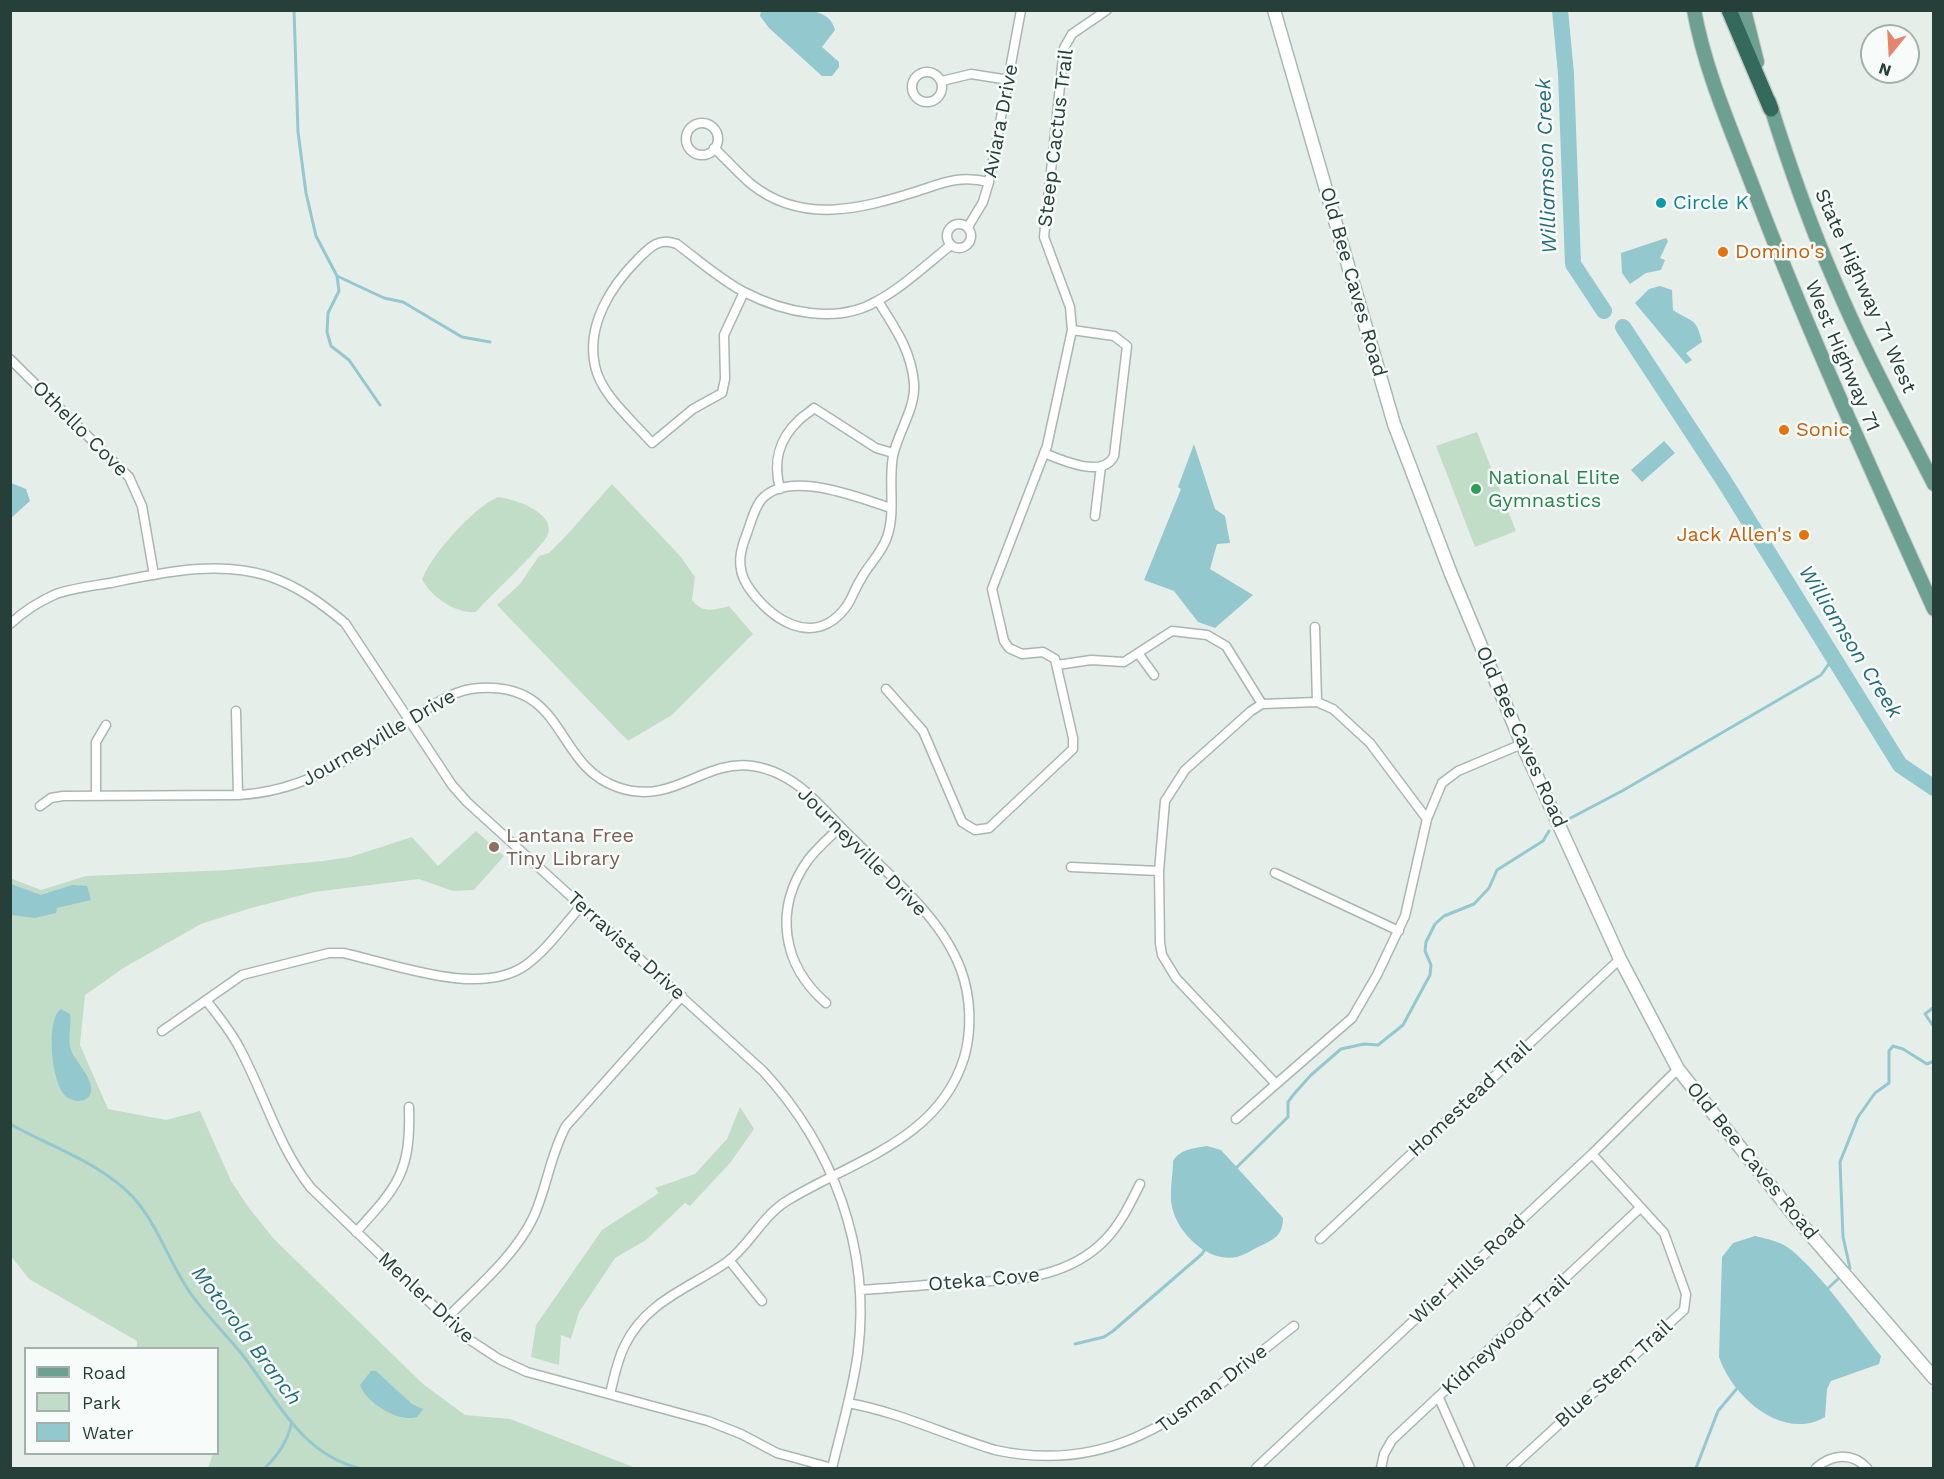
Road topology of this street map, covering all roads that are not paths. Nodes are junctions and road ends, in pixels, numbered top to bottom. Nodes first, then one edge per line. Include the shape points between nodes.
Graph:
1 (1021, 10) edge
2 (1107, 10) edge
3 (1274, 10) edge
4 (1694, 10) edge
5 (1729, 10) edge
6 (1744, 10) edge
7 (1009, 80) junction
8 (942, 81) dead end
9 (1771, 109) junction
10 (714, 148) dead end
11 (989, 182) junction
12 (968, 227) junction
13 (951, 245) junction
14 (744, 292) junction
15 (878, 301) junction
16 (1072, 330) junction
17 (10, 359) edge
18 (893, 453) junction
19 (1044, 453) junction
20 (1101, 466) junction
21 (1934, 484) edge
22 (780, 489) junction
23 (891, 508) junction
24 (1095, 516) dead end
25 (154, 575) junction
26 (1934, 609) edge
27 (10, 624) edge
28 (1315, 627) dead end
29 (1138, 653) junction
30 (1057, 665) junction
31 (1154, 675) dead end
32 (886, 689) dead end
33 (1317, 702) junction
34 (1262, 704) junction
35 (236, 711) dead end
36 (410, 720) junction
37 (106, 725) dead end
38 (1522, 744) junction
39 (238, 795) junction
40 (96, 796) junction
41 (39, 806) dead end
42 (1427, 819) junction
43 (840, 827) junction
44 (1071, 867) dead end
45 (1159, 871) junction
46 (1275, 873) dead end
47 (582, 905) junction
48 (1399, 931) junction
49 (1620, 959) junction
50 (682, 996) junction
51 (206, 1000) junction
52 (826, 1003) dead end
53 (162, 1031) dead end
54 (1678, 1069) junction
55 (1276, 1084) junction
56 (409, 1107) dead end
57 (1236, 1119) dead end
58 (1592, 1154) junction
59 (834, 1176) junction
60 (1140, 1184) dead end
61 (1640, 1208) junction
62 (356, 1232) junction
63 (1320, 1239) dead end
64 (729, 1260) junction
65 (860, 1290) junction
66 (762, 1301) dead end
67 (446, 1319) junction
68 (1294, 1326) dead end
69 (1934, 1378) edge
70 (610, 1394) junction
71 (1440, 1398) junction
72 (848, 1403) junction
73 (1037, 1457) junction
74 (832, 1468) edge
75 (1036, 1468) edge
76 (1256, 1468) edge
77 (1381, 1468) edge
78 (1470, 1468) edge
79 (1511, 1468) edge
80 (1816, 1468) edge
81 (1868, 1468) edge

1 - 7 street, Aviara Drive
2 - 16 street, Steep Cactus Trail via 1072,34 1063,54 1044,237 1070,307
3 - 38 street, Old Bee Caves Road via 1394,424
4 - 26 main road, West Highway 71 via 1723,106 1787,277
5 - 9 highway
6 - 9 main road, State Highway 71 West
7 - 8 street via 971,74
7 - 11 street, Aviara Drive
9 - 21 main road, State Highway 71 West via 1835,282
10 - 11 street via 762,191 811,209 864,207 964,177
11 - 12 street, Aviara Drive via 983,202
12 - 13 street, Aviara Drive via 969,243 961,248
12 - 13 street via 957,224 948,230 947,241
13 - 15 street, Aviara Drive
14 - 14 street, Aviara Drive via 676,244 664,241 653,244 616,281 602,311 593,348 600,380 652,443 693,410 722,393 724,335
14 - 15 street, Aviara Drive via 792,311 815,314 854,310
15 - 18 street via 908,350 914,385
16 - 19 street, Steep Cactus Trail
16 - 20 street via 1114,336 1128,348 1114,456
17 - 25 street, Othello Cove via 129,477 142,506
18 - 22 street via 876,448 814,408 789,430 777,454
18 - 23 street
19 - 20 street via 1067,462
19 - 30 street, Steep Cactus Trail via 992,589 1009,648 1022,654 1043,652 1052,656
20 - 24 street
22 - 23 street via 828,488
22 - 23 street via 756,507 741,549 740,567 747,585 775,615 797,627 820,626 845,608 884,544
25 - 27 street, Terravista Drive via 56,594
25 - 36 street, Terravista Drive via 202,569 247,571 305,592 345,623
28 - 33 street
29 - 30 street via 1118,663 1091,660
29 - 31 street
29 - 34 street via 1172,631 1214,636 1226,646
30 - 32 street via 1073,749 990,828 981,831 962,822 923,731
33 - 34 street
33 - 42 street via 1333,709 1370,743
34 - 45 street via 1185,770 1169,793 1161,821
35 - 39 street
36 - 39 street, Journeyville Drive via 316,778 276,791
36 - 43 street, Journeyville Drive via 457,692 507,689 542,707 586,768 618,788 637,792 667,790 714,770 756,766 805,791
36 - 47 street, Terravista Drive via 467,802
37 - 40 street via 96,742
38 - 42 street via 1448,778 1438,789
38 - 49 street, Old Bee Caves Road
39 - 40 street, Journeyville Drive
40 - 41 street, Journeyville Drive via 51,798
42 - 48 street
43 - 52 street via 808,859 798,875 787,914 788,941 796,968 810,989
43 - 59 street, Journeyville Drive via 945,938 963,974 969,1010 964,1057 937,1108 899,1141
44 - 45 street
45 - 55 street via 1160,943 1168,966
46 - 48 street
47 - 50 street, Terravista Drive
47 - 51 street via 538,955 501,978 466,980 329,953 242,975
48 - 55 street via 1352,1018
49 - 54 street, Old Bee Caves Road
49 - 63 street, Homestead Trail
50 - 59 street, Terravista Drive via 774,1083 807,1125
50 - 67 street via 566,1126 526,1232
51 - 53 street
51 - 62 street, Menler Drive via 239,1046 277,1136 300,1174
54 - 58 street, Wier Hills Road
54 - 69 street, Old Bee Caves Road via 1797,1219
55 - 57 street
56 - 62 street via 410,1140 401,1175 389,1197
58 - 61 street, Blue Stem Trail
58 - 76 street, Wier Hills Road
59 - 64 street, Journeyville Drive via 775,1209
59 - 65 street, Terravista Drive via 855,1246
60 - 65 street, Oteka Cove via 1107,1238 1062,1269 1018,1280
61 - 71 street, Kidneywood Trail
61 - 79 street, Blue Stem Trail via 1664,1233 1686,1294 1684,1310
62 - 67 street, Menler Drive
64 - 66 street
64 - 70 street, Journeyville Drive via 642,1317 622,1351
65 - 72 street, Terravista Drive via 859,1342
67 - 70 street, Menler Drive via 473,1343 514,1366
68 - 73 street, Tusman Drive via 1174,1423 1146,1438 1105,1453
70 - 74 street, Menler Drive via 727,1427 777,1454
71 - 77 street, Kidneywood Trail via 1392,1440
71 - 78 street
72 - 73 street, Tusman Drive via 914,1420 996,1450
72 - 74 street, Terravista Drive
73 - 75 street
80 - 81 street via 1827,1459 1846,1457

